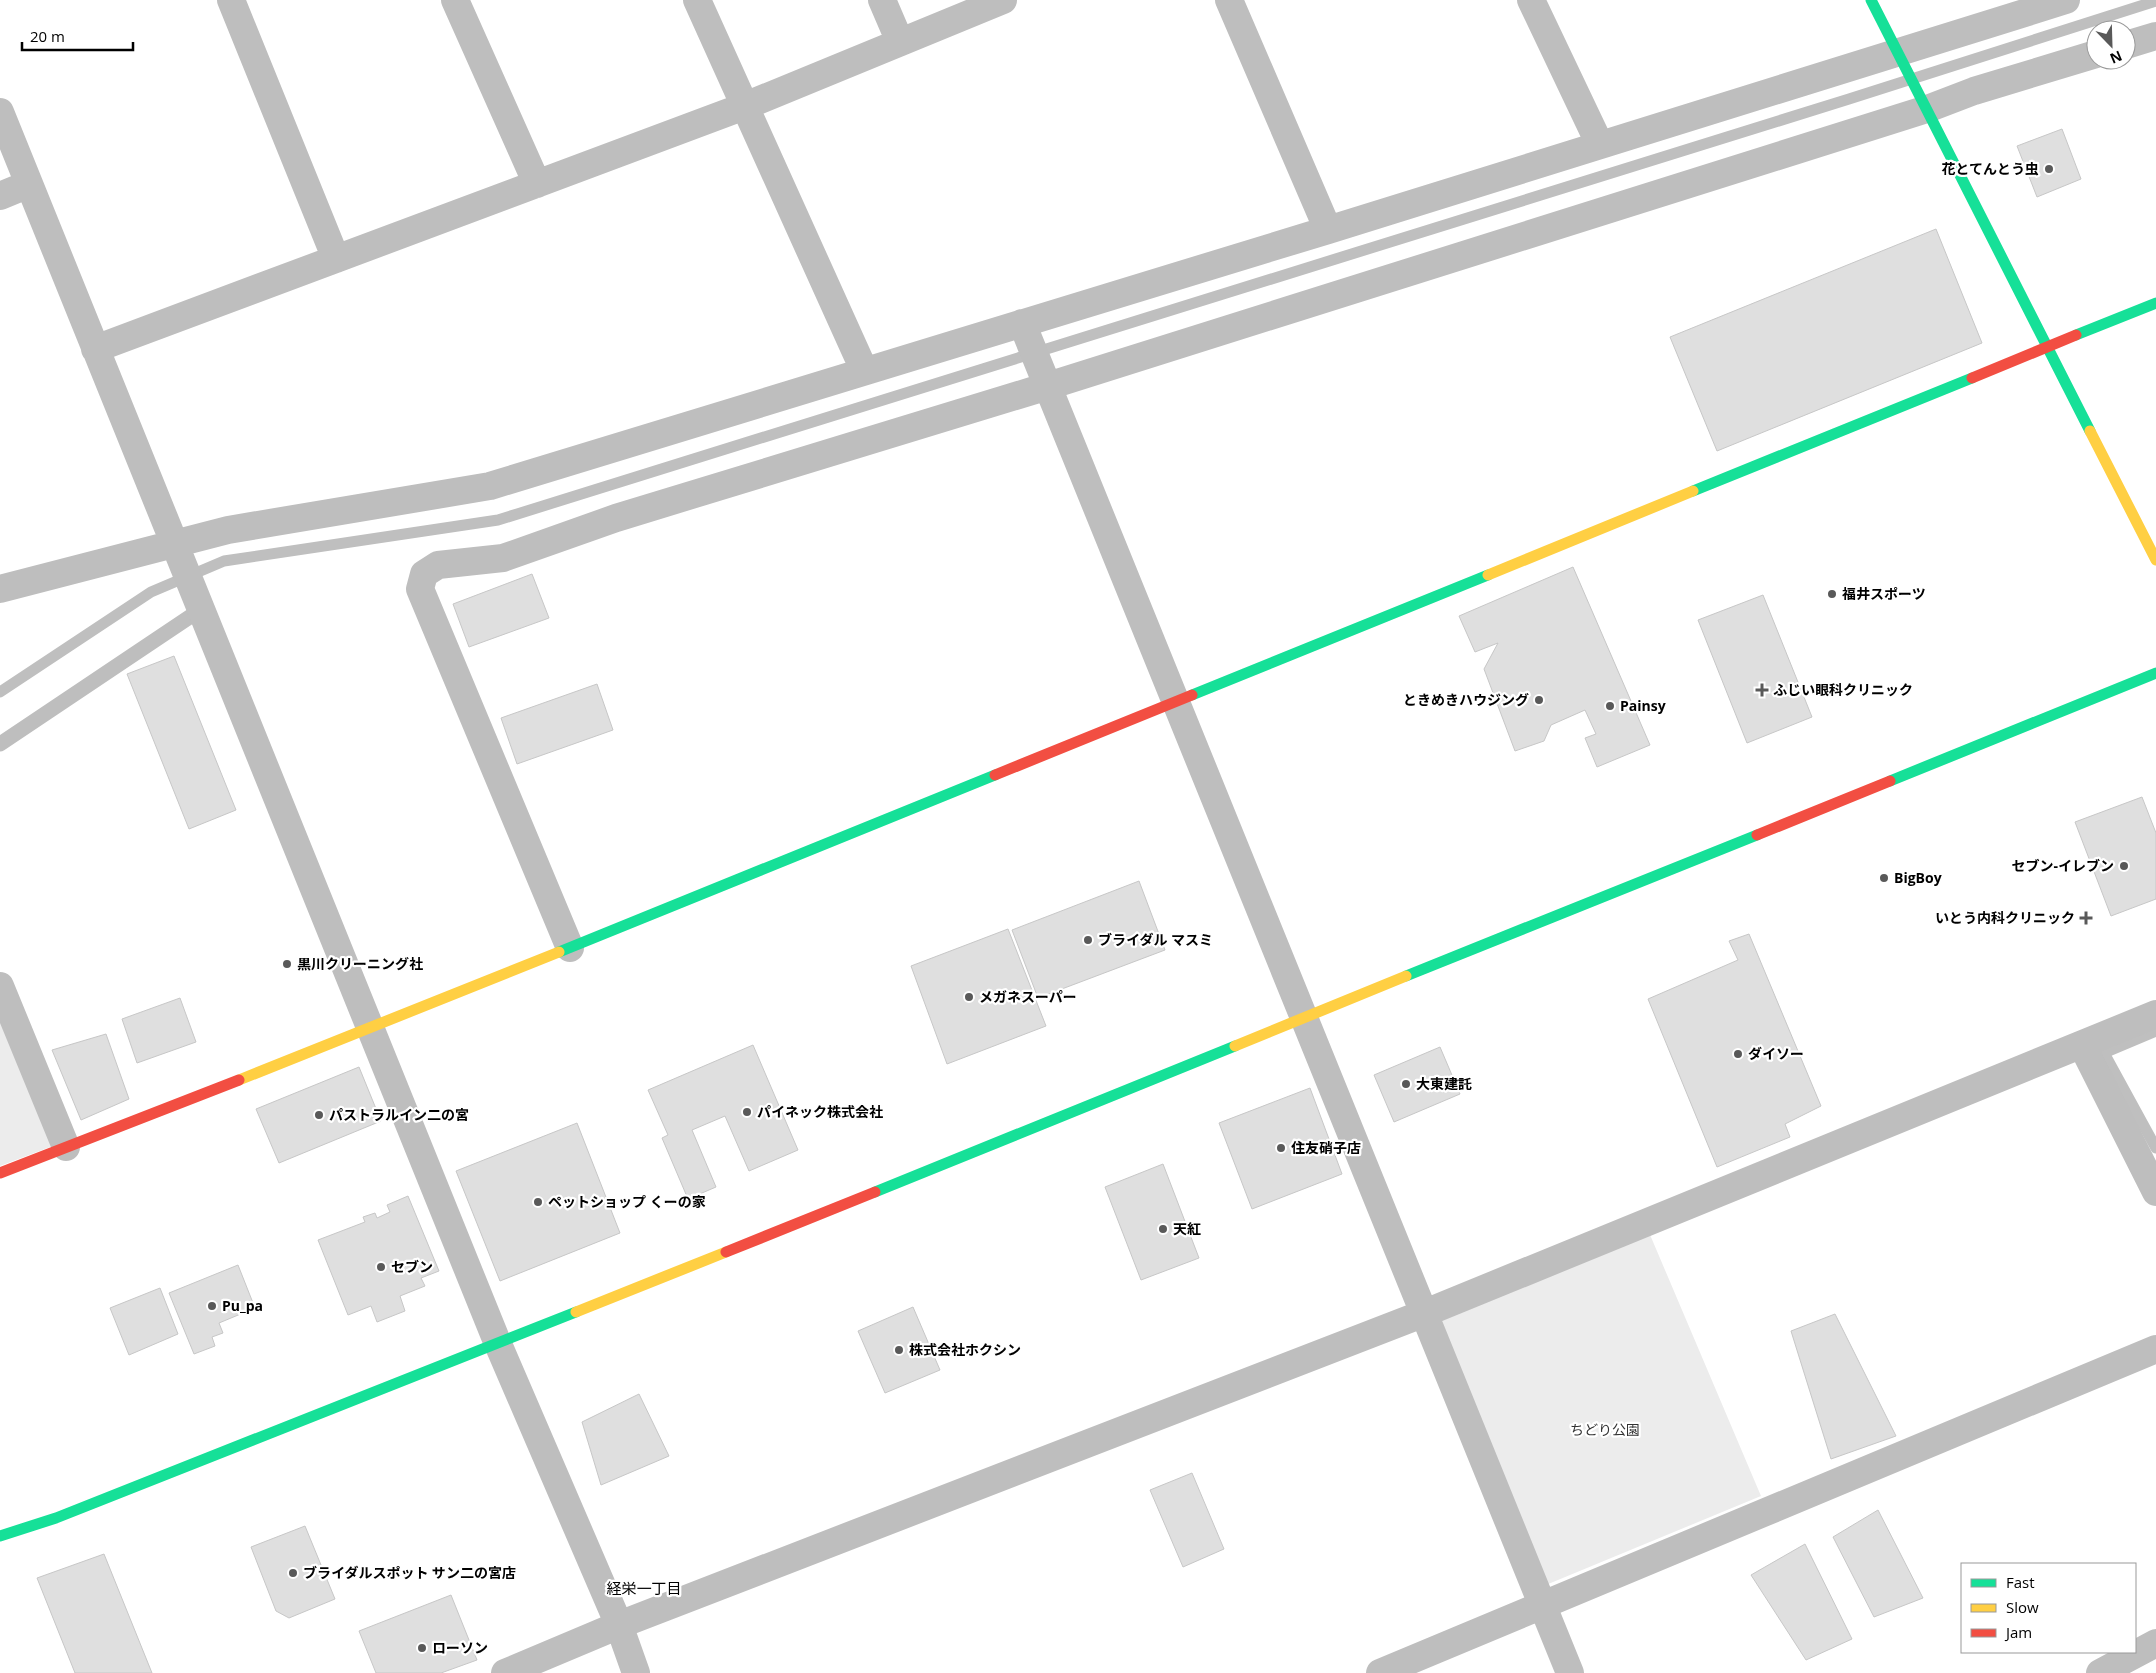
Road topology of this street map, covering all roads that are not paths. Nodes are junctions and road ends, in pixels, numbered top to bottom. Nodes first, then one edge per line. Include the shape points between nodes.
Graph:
1 (231, 0) edge
2 (455, 0) edge
3 (697, 0) edge
4 (882, 0) edge
5 (1003, 0) edge
6 (1229, 0) edge
7 (1531, 0) edge
8 (1871, 0) edge
9 (2066, 0) edge
10 (2156, 36) edge
11 (900, 42) junction
12 (2136, 42) edge
13 (1897, 51) junction
14 (2086, 57) edge
15 (745, 106) junction
16 (1927, 108) junction
17 (0, 112) edge
18 (1600, 145) junction
19 (29, 184) junction
20 (537, 184) junction
21 (0, 196) edge
22 (1328, 230) junction
23 (336, 259) junction
24 (2156, 303) edge
25 (1022, 323) junction
26 (2049, 347) junction
27 (95, 349) junction
28 (864, 370) junction
29 (1048, 386) junction
30 (174, 546) junction
31 (2156, 560) edge
32 (0, 589) edge
33 (200, 610) junction
34 (2156, 673) edge
35 (1175, 702) junction
36 (0, 744) edge
37 (570, 948) junction
38 (0, 986) edge
39 (2156, 1014) edge
40 (1304, 1018) junction
41 (370, 1029) junction
42 (2082, 1045) junction
43 (66, 1147) junction
44 (0, 1173) edge
45 (2156, 1192) edge
46 (1425, 1313) junction
47 (498, 1344) junction
48 (2156, 1349) edge
49 (0, 1536) edge
50 (1542, 1606) junction
51 (619, 1625) junction
52 (2156, 1643) edge
53 (505, 1673) edge
54 (636, 1673) edge
55 (1380, 1673) edge
56 (1570, 1673) edge
57 (2100, 1673) edge

1 - 23 street
2 - 20 street
3 - 15 street
4 - 11 street
5 - 11 street
6 - 22 street
7 - 18 street
8 - 13 street
9 - 13 street
10 - 12 street
11 - 15 street
13 - 16 street
13 - 18 street
14 - 16 street
15 - 20 street
15 - 28 street
16 - 26 street
16 - 29 street
17 - 19 street
18 - 22 street
19 - 21 street
19 - 27 street
20 - 23 street
22 - 25 street
23 - 27 street
24 - 26 street
25 - 28 street
25 - 29 street
26 - 31 street
26 - 35 street
27 - 30 street
28 - 30 street via 490,486 228,530
29 - 35 street
29 - 37 street via 616,518 503,558 438,564 424,574 420,589
30 - 32 street
30 - 33 street
33 - 36 lane
33 - 41 street
34 - 40 street
35 - 37 street
35 - 40 street
37 - 41 street
38 - 43 street
39 - 42 street
40 - 46 street
40 - 47 street
41 - 43 street
41 - 47 street
42 - 45 street
42 - 46 street
43 - 44 street
46 - 50 street
46 - 51 street
47 - 49 street via 56,1518
47 - 51 street
48 - 50 street
50 - 55 street
50 - 56 street
51 - 53 street
51 - 54 street
52 - 57 street

